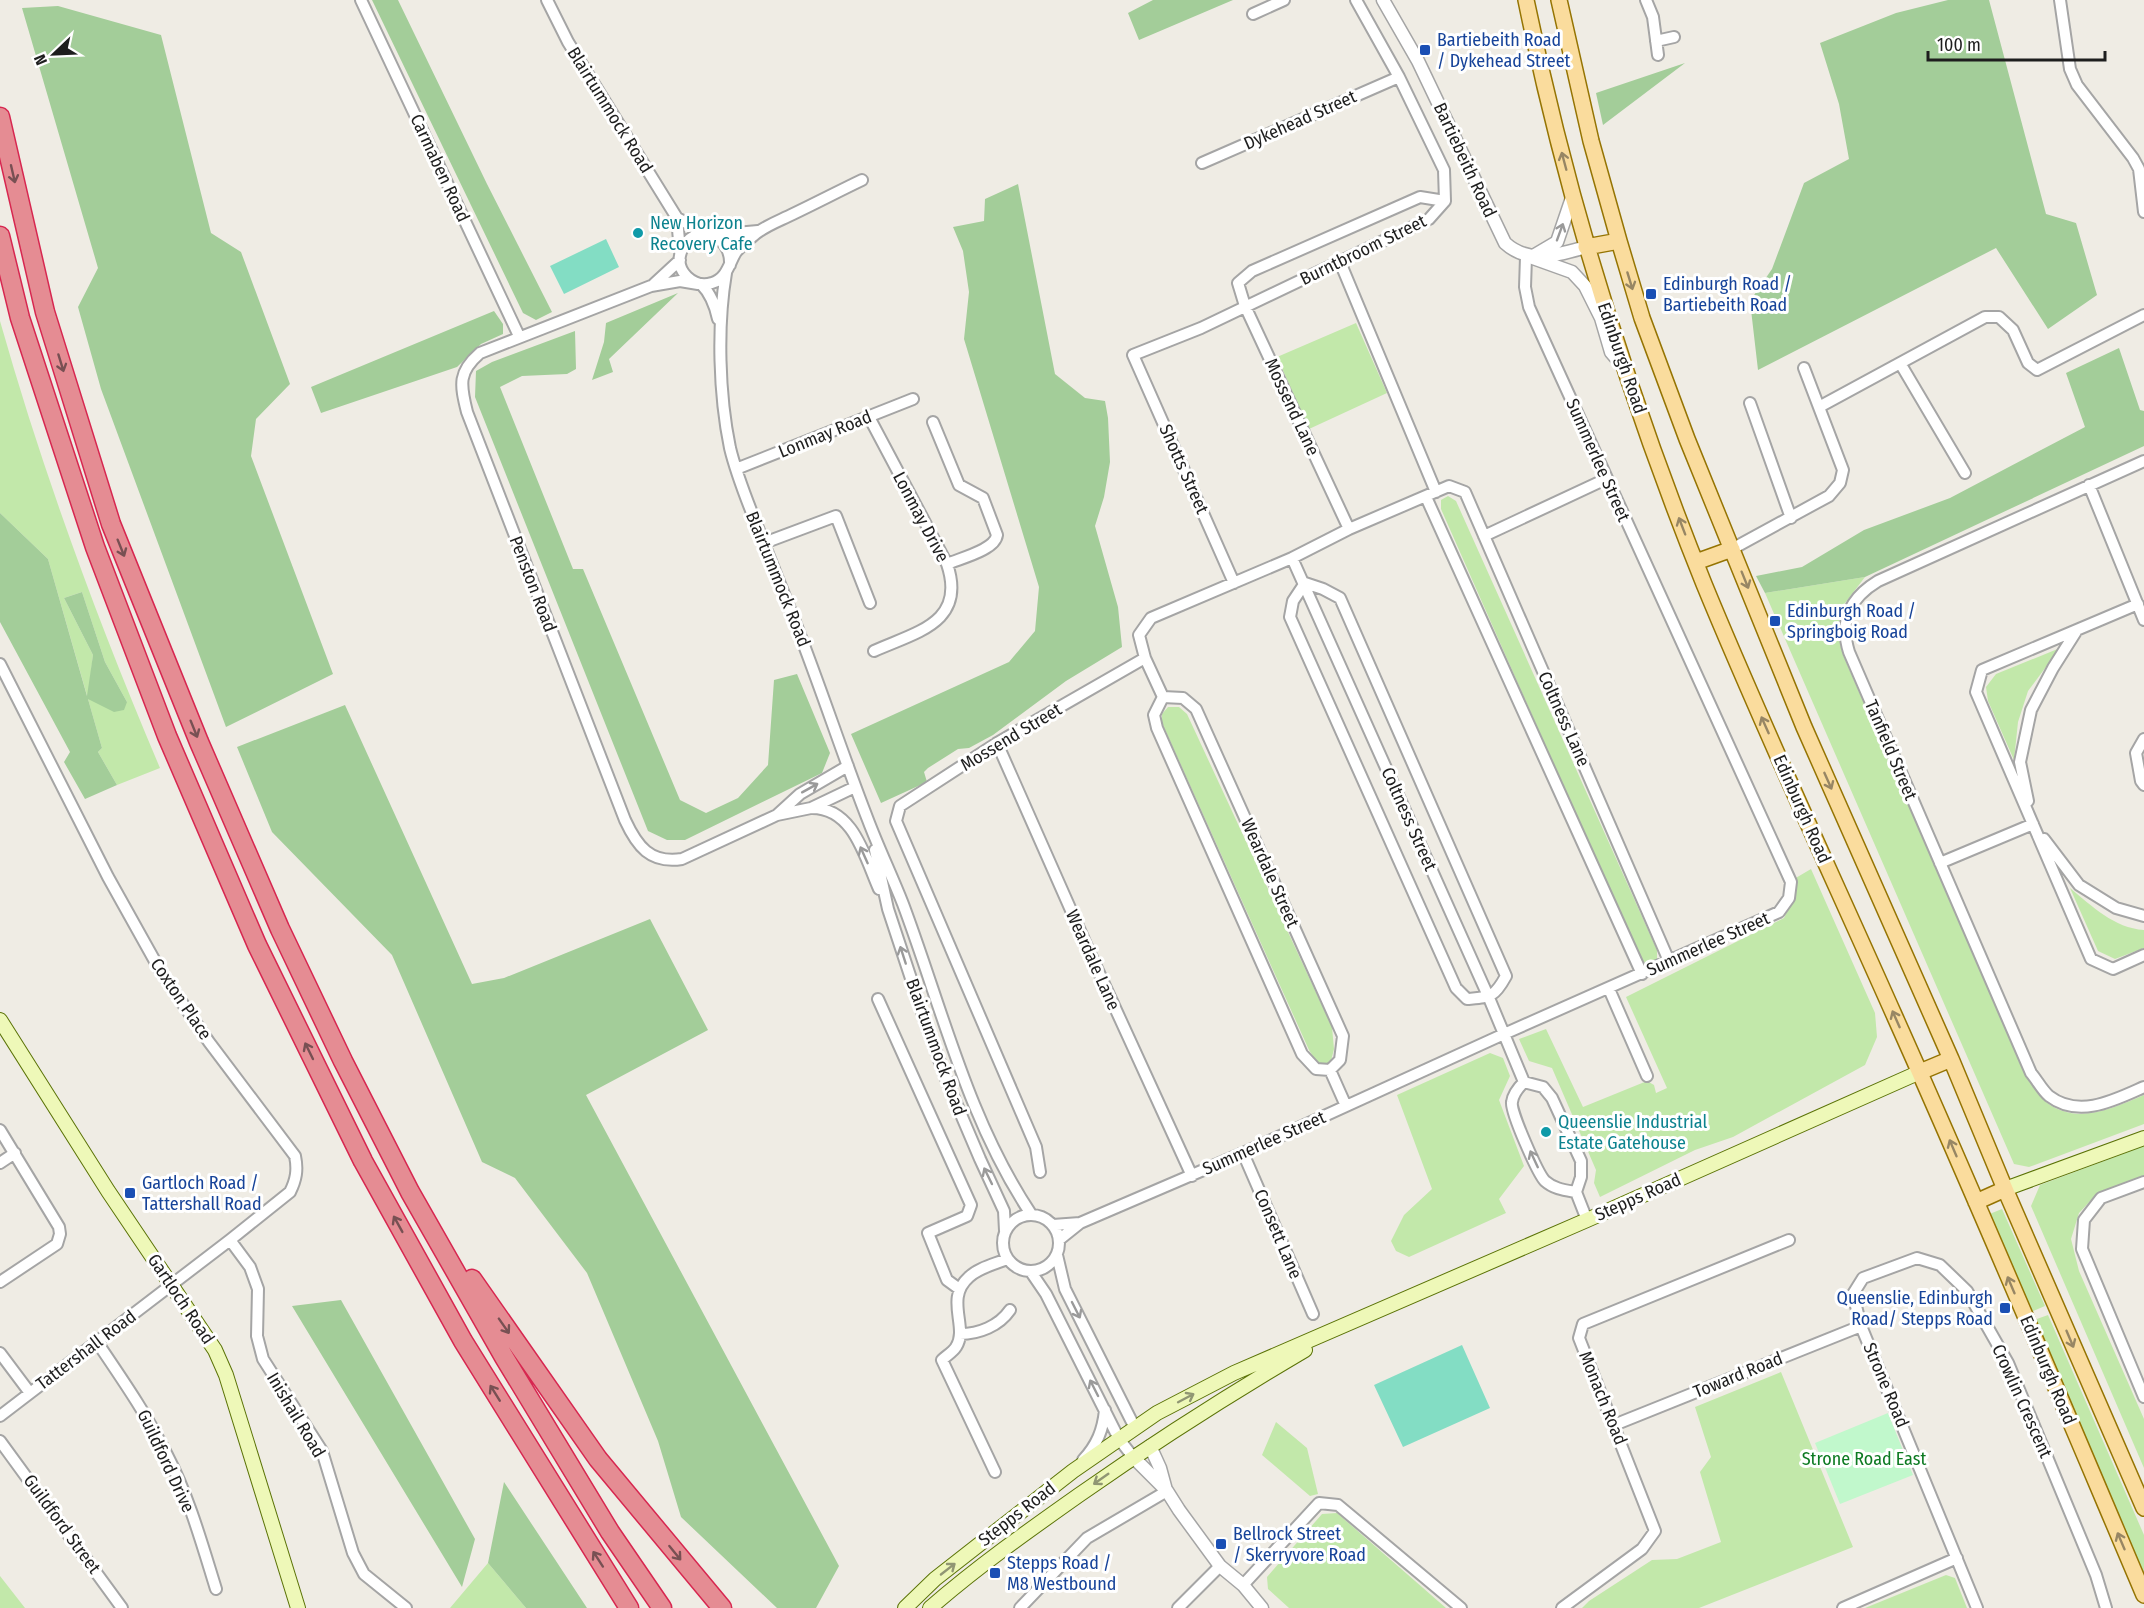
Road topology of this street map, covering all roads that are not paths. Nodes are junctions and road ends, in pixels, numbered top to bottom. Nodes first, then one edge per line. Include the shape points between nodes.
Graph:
1 (361, 0) edge
2 (547, 0) edge
3 (1284, 0) edge
4 (1356, 0) edge
5 (1383, 0) edge
6 (1526, 0) edge
7 (1559, 0) edge
8 (1646, 0) edge
9 (2060, 0) edge
10 (1252, 15) dead end
11 (1674, 37) dead end
12 (1656, 40) junction
13 (1658, 55) dead end
14 (1399, 77) junction
15 (0, 117) edge
16 (1202, 163) dead end
17 (862, 180) dead end
18 (1573, 195) junction
19 (1445, 201) junction
20 (2144, 212) edge
21 (677, 218) junction
22 (758, 231) junction
23 (710, 235) junction
24 (0, 236) edge
25 (1619, 241) junction
26 (1587, 247) junction
27 (1529, 257) junction
28 (680, 258) junction
29 (1340, 262) junction
30 (728, 269) junction
31 (1238, 283) joint
32 (700, 284) junction
33 (651, 286) junction
34 (1245, 306) junction
35 (2144, 315) edge
36 (720, 328) junction
37 (519, 336) junction
38 (1133, 355) joint
39 (1900, 363) junction
40 (1624, 368) junction
41 (1804, 368) dead end
42 (913, 399) dead end
43 (1750, 403) dead end
44 (1819, 407) junction
45 (868, 417) junction
46 (933, 422) dead end
47 (2144, 461) edge
48 (736, 469) junction
49 (1965, 473) dead end
50 (1606, 479) junction
51 (2090, 485) junction
52 (1431, 494) junction
53 (1791, 518) junction
54 (1349, 529) junction
55 (1484, 536) junction
56 (764, 543) junction
57 (1732, 549) junction
58 (1293, 558) junction
59 (1696, 562) junction
60 (947, 564) junction
61 (1234, 583) junction
62 (1305, 583) junction
63 (870, 603) dead end
64 (2138, 604) junction
65 (2144, 620) edge
66 (2077, 629) junction
67 (874, 651) dead end
68 (1145, 658) junction
69 (0, 664) edge
70 (1163, 697) junction
71 (2144, 739) edge
72 (997, 743) junction
73 (848, 766) junction
74 (2144, 785) edge
75 (855, 787) junction
76 (811, 808) junction
77 (777, 815) junction
78 (869, 823) junction
79 (2033, 824) junction
80 (1940, 862) junction
81 (888, 909) junction
82 (2144, 916) edge
83 (2144, 956) edge
84 (1669, 962) junction
85 (1642, 974) junction
86 (1609, 989) junction
87 (1489, 998) junction
88 (878, 999) dead end
89 (0, 1020) edge
90 (1504, 1034) junction
91 (1951, 1059) junction
92 (1330, 1070) junction
93 (1920, 1072) junction
94 (1647, 1076) dead end
95 (1524, 1082) junction
96 (2144, 1087) edge
97 (1346, 1106) junction
98 (0, 1130) edge
99 (2144, 1138) edge
100 (15, 1153) junction
101 (1243, 1153) junction
102 (0, 1163) edge
103 (1040, 1172) dead end
104 (1192, 1176) junction
105 (2144, 1182) edge
106 (2005, 1189) junction
107 (410, 1192) junction
108 (1576, 1192) junction
109 (1976, 1202) junction
110 (1030, 1214) junction
111 (1587, 1220) junction
112 (1080, 1222) junction
113 (1053, 1225) junction
114 (1005, 1231) junction
115 (1060, 1239) junction
116 (230, 1240) junction
117 (1789, 1240) dead end
118 (1058, 1255) junction
119 (1007, 1259) junction
120 (1030, 1272) junction
121 (0, 1282) edge
122 (173, 1284) junction
123 (958, 1288) junction
124 (1853, 1294) joint
125 (1010, 1310) dead end
126 (1313, 1314) dead end
127 (1356, 1320) junction
128 (1861, 1326) junction
129 (960, 1334) junction
130 (97, 1342) junction
131 (0, 1353) edge
132 (30, 1393) junction
133 (2144, 1396) edge
134 (1105, 1410) junction
135 (0, 1416) edge
136 (1614, 1425) junction
137 (1135, 1428) junction
138 (1119, 1439) junction
139 (0, 1441) edge
140 (1150, 1446) junction
141 (1133, 1457) junction
142 (1073, 1471) junction
143 (995, 1472) dead end
144 (1167, 1491) junction
145 (2144, 1508) edge
146 (1958, 1558) junction
147 (1220, 1566) junction
148 (1243, 1585) junction
149 (216, 1589) dead end
150 (2144, 1595) edge
151 (122, 1608) edge
152 (298, 1608) edge
153 (406, 1608) edge
154 (629, 1608) edge
155 (662, 1608) edge
156 (722, 1608) edge
157 (905, 1608) edge
158 (930, 1608) edge
159 (1020, 1608) edge
160 (1178, 1608) edge
161 (1262, 1608) edge
162 (1461, 1608) edge
163 (1563, 1608) edge
164 (1843, 1608) edge
165 (1977, 1608) edge
166 (2106, 1608) edge

1 - 37 street, Carmaben Road
2 - 21 street, Blairtummock Road via 568,42
3 - 10 street
4 - 14 street
5 - 27 street, Bartiebeith Road via 1418,61 1502,239
18 -> 6 main road, Edinburgh Road
7 - 25 main road, Edinburgh Road via 1591,141
8 - 12 street
9 - 20 street via 2070,69 2077,85 2139,169
11 - 12 street
12 - 13 street
14 - 16 street, Dykehead Street
14 - 19 street via 1444,170
15 -> 107 highway via 45,312 111,524 280,929
17 - 22 street
18 - 26 main road, Edinburgh Road
27 -> 18 street via 1557,242
19 - 29 street, Burntbroom Street via 1429,219
19 - 31 street, Burntbroom Street via 1419,197 1252,272
21 - 23 street
21 - 28 street, Blairtummock Road
22 - 23 street
22 - 30 street via 740,247
23 - 28 street via 693,237
23 - 30 street via 724,242 728,249
154 -> 24 highway via 463,1341 363,1161 257,945 167,736 95,547 20,318
25 - 26 main road
25 -> 57 main road, Edinburgh Road via 1642,318
26 - 27 street
26 - 40 main road, Edinburgh Road
27 - 40 street, Bartiebeith Road via 1572,272 1585,286 1611,352
27 - 50 street, Summerlee Street via 1525,286 1529,307
28 - 32 street via 684,274
28 - 33 street
29 - 34 street, Burntbroom Street
29 - 52 street, Coltness Lane
30 - 32 street via 714,283
30 - 36 street, Blairtummock Road
31 - 34 street, Mossend Lane
32 - 33 street via 680,281
32 - 36 street, Blairtummock Road via 712,299
33 - 37 street, Penston Road
34 - 38 street, Burntbroom Street
34 - 54 street, Mossend Lane
35 - 39 street via 2037,370 2028,363 2013,330 1998,317 1985,317
36 - 48 street, Blairtummock Road via 726,414
37 - 77 street, Penston Road via 480,353 471,362 462,378 465,402 633,838 651,855 668,861 682,859
38 - 61 street, Shotts Street
39 - 44 street
39 - 49 street
59 -> 40 main road, Edinburgh Road
41 - 44 street
42 - 45 street, Lonmay Road
43 - 53 street
44 - 53 street via 1842,470 1840,483 1829,496
45 - 48 street, Lonmay Road
45 - 60 street, Lonmay Drive
46 - 60 street via 959,484 983,498 997,535 991,546
47 - 51 street, Tanfield Street
48 - 56 street, Blairtummock Road
50 - 55 street
50 - 84 street, Summerlee Street via 1791,882 1789,898 1779,912
51 - 64 street
51 - 80 street, Tanfield Street via 1878,582 1862,591 1848,615 1845,631 1849,652
52 - 54 street
52 - 55 street, Coltness Lane via 1449,486 1465,492
52 - 85 street, Coltness Lane
53 - 57 street
54 - 58 street
55 - 84 street, Coltness Lane
56 - 63 street via 836,516
56 - 73 street, Blairtummock Road
57 - 59 main road
57 -> 91 main road, Edinburgh Road via 1804,727
58 - 61 street
58 - 62 street, Coltness Street
93 -> 59 main road, Edinburgh Road
60 - 67 street, Lonmay Drive via 952,594 943,615 931,625
61 - 68 street via 1151,618 1139,635
62 - 87 street, Coltness Street
62 - 87 street via 1340,598 1506,976
62 - 87 street via 1293,601 1290,617 1456,988 1467,999
64 - 65 street
64 - 66 street
66 - 79 street via 2031,710 2020,762
66 - 79 street via 1982,670 1976,692
68 - 70 street
68 - 72 street, Mossend Street
69 - 116 street, Coxton Place via 161,972 295,1156 296,1181 290,1192
70 - 92 street via 1154,715 1158,728 1302,1054 1316,1069
70 - 92 street, Weardale Street via 1183,698 1196,709 1343,1036 1340,1060
71 - 74 street via 2136,753
72 - 103 street, Mossend Street via 900,806 896,821 1036,1147
72 - 104 street, Weardale Lane
73 - 75 street, Blairtummock Road
77 -> 73 street, Penston Road via 800,794
75 - 76 street, Penston Road
75 - 78 street, Blairtummock Road
76 - 77 street, Penston Road
81 -> 76 street via 852,829 835,813
78 - 81 street, Blairtummock Road
78 - 110 street, Blairtummock Road via 903,903 963,1078 1000,1162
79 - 80 street
79 - 82 street via 2079,885 2116,908
79 - 83 street via 2091,959 2113,969
80 - 96 street, Tanfield Street via 2031,1073 2049,1096 2070,1107 2104,1105
114 -> 81 street, Blairtummock Road via 1005,1211 948,1084
84 - 85 street, Summerlee Street
85 - 86 street, Summerlee Street
86 - 90 street, Summerlee Street
86 - 94 street
87 - 90 street, Coltness Street
88 - 123 street via 971,1205 967,1216 928,1233 947,1280
89 - 122 main road, Gartloch Road via 108,1191
90 - 95 street, Coltness Street
90 - 97 street, Summerlee Street
91 - 93 main road
91 - 106 main road, Edinburgh Road
92 - 97 street
109 -> 93 main road, Edinburgh Road
93 - 111 main road, Stepps Road
95 - 108 street via 1543,1087 1552,1098 1581,1161
108 -> 95 street via 1554,1188 1543,1179 1511,1104
97 - 101 street, Summerlee Street
98 - 100 street
99 - 106 main road
100 - 102 street
100 - 121 street via 60,1227 60,1234 57,1244
101 - 104 street, Summerlee Street
101 - 126 street, Consett Lane
104 - 112 street, Summerlee Street
105 - 133 street via 2101,1198 2084,1220 2082,1249
106 - 109 main road
106 -> 145 main road, Edinburgh Road
107 - 155 highway via 610,1532
107 -> 156 highway via 598,1459
108 - 111 street
150 -> 109 main road, Edinburgh Road
110 - 113 street
110 - 114 street via 1011,1222
111 - 127 main road, Stepps Road
112 - 113 street
112 - 115 street
113 - 115 street
114 - 119 street via 1002,1245
115 - 118 street
116 - 122 street, Coxton Place
116 - 153 street, Inishail Road via 250,1267 258,1289 257,1336 263,1359 322,1451 353,1553 364,1574
117 - 136 street, Monach Road via 1583,1324 1579,1338
118 - 120 street via 1051,1264
118 -> 137 street via 1065,1289
119 - 120 street
119 - 123 street via 970,1275
134 -> 120 street via 1046,1294
122 - 130 street, Tattershall Road
122 - 152 main road, Gartloch Road via 215,1350 226,1375
123 - 129 street
124 - 128 street, Strone Road
124 - 166 street, Crowlin Crescent via 1863,1278 1917,1258 1940,1265 1967,1291 2008,1363
125 - 129 street via 989,1328
137 -> 127 main road, Stepps Road via 1234,1373
127 - 140 main road, Stepps Road
128 - 136 street, Toward Road
128 - 146 street, Strone Road
129 - 143 street via 956,1348 942,1360
130 - 132 street, Tattershall Road
130 - 149 street, Guildford Drive via 139,1403 168,1456
131 - 132 street
132 - 135 street, Tattershall Road
134 - 138 street
134 - 142 street via 1097,1442
136 - 163 street, Monach Road via 1655,1531 1642,1549
137 - 138 main road, Stepps Road
137 - 140 main road
138 - 141 street
138 - 142 main road, Stepps Road
139 - 151 street, Guildford Street
140 - 141 main road, Stepps Road
140 - 144 street
141 - 144 street
141 -> 158 main road, Stepps Road via 1030,1529
157 -> 142 main road, Stepps Road via 935,1579
144 - 147 street
144 - 159 street via 1087,1538
146 - 164 street
146 - 165 street, Strone Road
147 - 148 street
147 - 160 street
148 - 161 street
148 - 162 street via 1319,1503 1338,1505

